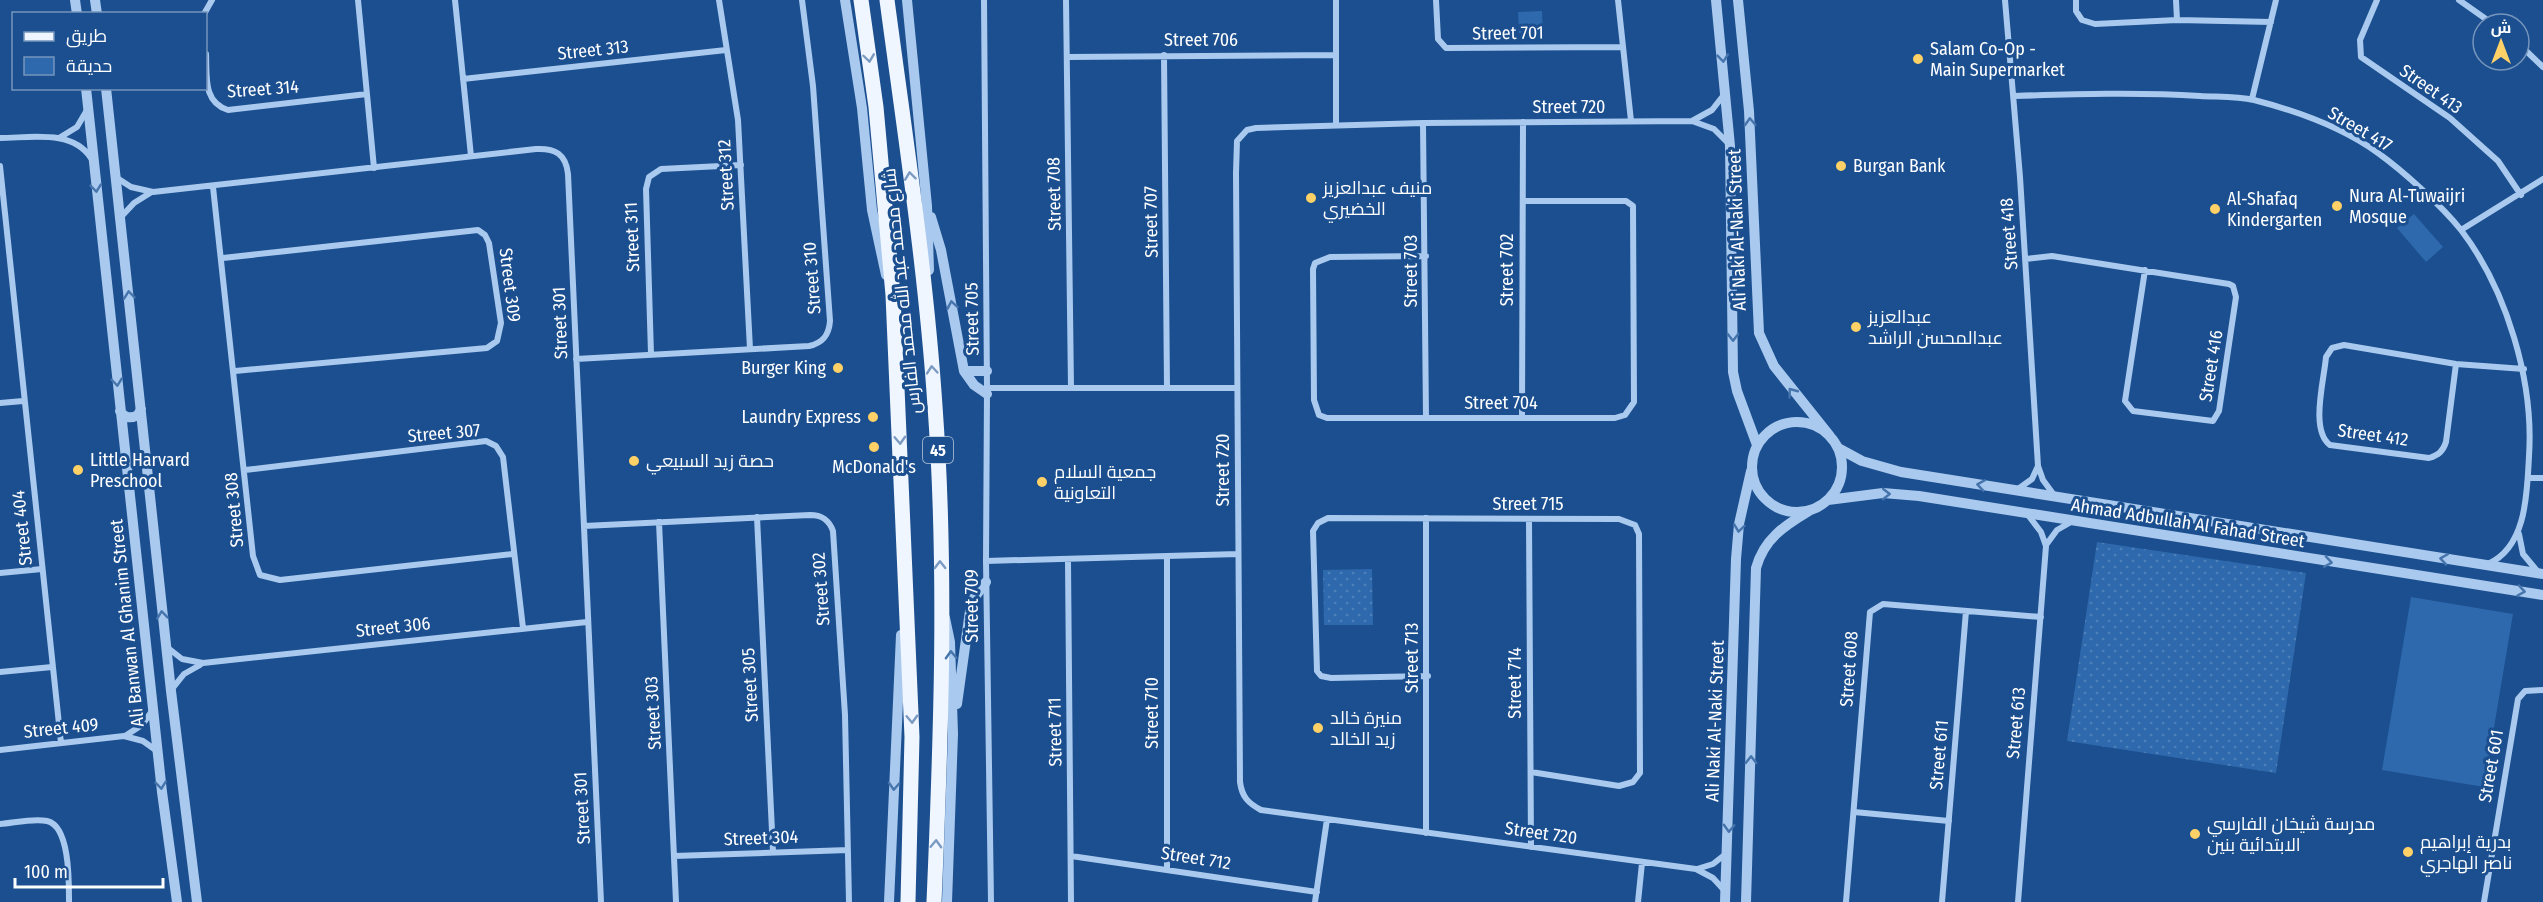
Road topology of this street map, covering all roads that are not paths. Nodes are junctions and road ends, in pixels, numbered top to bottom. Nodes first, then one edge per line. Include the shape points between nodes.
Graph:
1 (358, 0) edge
2 (455, 0) edge
3 (719, 0) edge
4 (802, 0) edge
5 (845, 0) edge
6 (861, 0) edge
7 (886, 0) edge
8 (907, 0) edge
9 (984, 0) edge
10 (1066, 0) edge
11 (1336, 0) edge
12 (1436, 0) edge
13 (1618, 0) edge
14 (1716, 0) edge
15 (1738, 0) edge
16 (2006, 0) edge
17 (2076, 0) edge
18 (2176, 0) edge
19 (2276, 0) edge
20 (2377, 0) edge
21 (2459, 0) edge
22 (2476, 12) edge
23 (2177, 20) junction
24 (2271, 22) junction
25 (1623, 47) junction
26 (726, 50) junction
27 (1164, 55) junction
28 (1335, 55) junction
29 (2531, 56) edge
30 (1067, 57) junction
31 (2543, 67) edge
32 (207, 74) edge
33 (463, 79) junction
34 (86, 90) edge
35 (106, 90) edge
36 (1726, 92) junction
37 (366, 94) junction
38 (2014, 96) junction
39 (2252, 99) junction
40 (88, 109) junction
41 (1523, 122) junction
42 (1631, 122) junction
43 (1692, 122) junction
44 (1423, 123) junction
45 (1336, 125) junction
46 (0, 138) edge
47 (58, 138) junction
48 (1730, 146) junction
49 (471, 156) junction
50 (93, 160) junction
51 (741, 165) junction
52 (0, 166) edge
53 (374, 168) junction
54 (117, 178) junction
55 (2543, 179) edge
56 (213, 187) junction
57 (153, 192) junction
58 (2521, 195) junction
59 (1522, 201) junction
60 (927, 206) junction
61 (2, 211) edge
62 (121, 217) junction
63 (2461, 230) junction
64 (1426, 256) junction
65 (223, 258) junction
66 (2026, 259) junction
67 (2145, 270) junction
68 (893, 295) junction
69 (930, 339) junction
70 (750, 349) junction
71 (651, 354) junction
72 (576, 358) junction
73 (2456, 364) junction
74 (2524, 369) junction
75 (235, 371) junction
76 (964, 371) junction
77 (987, 371) junction
78 (1071, 388) junction
79 (1167, 388) junction
80 (1237, 388) junction
81 (987, 391) junction
82 (23, 401) junction
83 (0, 403) edge
84 (141, 409) junction
85 (120, 411) junction
86 (1426, 418) junction
87 (1522, 418) junction
88 (145, 436) junction
89 (1830, 436) junction
90 (123, 440) junction
91 (1757, 445) junction
92 (1838, 448) junction
93 (2038, 466) junction
94 (245, 470) junction
95 (1751, 471) junction
96 (2528, 478) junction
97 (2543, 478) edge
98 (2013, 490) junction
99 (2057, 497) junction
100 (1828, 500) junction
101 (1809, 511) junction
102 (2027, 514) junction
103 (757, 517) junction
104 (1426, 518) junction
105 (1529, 519) junction
106 (2074, 521) junction
107 (659, 522) junction
108 (584, 526) junction
109 (2518, 531) junction
110 (2270, 532) junction
111 (2289, 535) junction
112 (2046, 546) junction
113 (2267, 552) junction
114 (513, 554) junction
115 (1238, 554) junction
116 (2286, 555) junction
117 (1167, 557) junction
118 (986, 561) junction
119 (1068, 561) junction
120 (2483, 566) junction
121 (42, 569) junction
122 (0, 573) edge
123 (2542, 574) edge
124 (986, 582) junction
125 (2543, 595) edge
126 (907, 603) junction
127 (940, 608) junction
128 (1966, 611) junction
129 (2041, 617) junction
130 (587, 622) junction
131 (523, 628) junction
132 (166, 646) junction
133 (203, 663) junction
134 (52, 667) junction
135 (0, 672) edge
136 (1428, 676) junction
137 (2543, 690) edge
138 (171, 691) junction
139 (153, 708) junction
140 (953, 734) junction
141 (124, 736) junction
142 (62, 743) junction
143 (0, 750) edge
144 (158, 752) junction
145 (1531, 772) junction
146 (1854, 812) junction
147 (1327, 819) junction
148 (1949, 821) junction
149 (0, 824) edge
150 (1426, 833) junction
151 (1531, 847) junction
152 (848, 850) junction
153 (773, 852) junction
154 (1728, 852) junction
155 (674, 856) junction
156 (1071, 856) junction
157 (1642, 863) junction
158 (1167, 868) junction
159 (1696, 869) junction
160 (1317, 892) junction
161 (1725, 897) edge
162 (69, 902) edge
163 (177, 902) edge
164 (197, 902) edge
165 (602, 902) edge
166 (676, 902) edge
167 (849, 902) edge
168 (889, 902) edge
169 (908, 902) edge
170 (934, 902) edge
171 (947, 902) edge
172 (991, 902) edge
173 (1071, 902) edge
174 (1315, 902) edge
175 (1638, 902) edge
176 (1746, 902) edge
177 (1846, 902) edge
178 (1942, 902) edge
179 (2018, 902) edge
180 (2484, 902) edge

1 - 37 street
2 - 33 street
3 - 26 street, Street 312
4 - 70 street, Street 310 via 813,86 830,328 816,344
5 - 68 street via 862,108 872,210
6 -> 68 main road, شارع محمد عبد الله محمد الفارس / 45 via 878,118
69 -> 7 main road, شارع محمد عبد الله محمد الفارس / 45
8 - 60 street
9 - 77 street, Street 705
10 - 30 street, Street 708
11 - 28 street
12 - 25 street, Street 701 via 1438,39 1446,48
13 - 25 street
14 -> 36 street, Ali Naki Al-Naki Street
89 -> 15 street, Ali Naki Al-Naki Street via 1777,371 1759,333 1749,111
16 - 38 street, Street 418
17 - 23 street via 2076,11 2082,20 2095,24
18 - 23 street
19 - 24 street
20 - 58 street, Street 413 via 2360,40 2361,57 2450,118 2498,161
21 - 22 street
23 - 24 street
24 - 39 street
25 - 42 street
26 - 33 street, Street 313
26 - 51 street, Street 312
27 - 28 street, Street 706
27 - 30 street, Street 706
27 - 79 street, Street 707
28 - 45 street
29 - 31 street
30 - 78 street, Street 708
32 - 37 street, Street 314 via 208,93 216,106 228,110
33 - 49 street
34 - 40 street, Ali Banwan Al Ghanim Street
35 - 54 street, Ali Banwan Al Ghanim Street
36 - 43 street via 1712,110
36 - 48 street, Ali Naki Al-Naki Street
37 - 53 street
38 - 39 street, Street 417 via 2162,94
38 - 66 street, Street 418
39 - 63 street, Street 417 via 2336,128 2378,153
40 - 47 street via 77,127
40 - 50 street, Ali Banwan Al Ghanim Street
41 - 42 street, Street 720
41 - 44 street, Street 720
41 - 59 street, Street 702
42 - 43 street, Street 720
43 - 48 street, Street 720 via 1714,129
44 - 45 street, Street 720
44 - 64 street, Street 703
45 - 80 street, Street 720 via 1256,128 1247,130 1238,141
46 - 47 street
47 - 50 street via 79,144
48 -> 91 street, Ali Naki Al-Naki Street via 1733,372
49 - 53 street, Street 301
49 - 72 street, Street 301 via 547,149 558,152 566,162
50 -> 85 street, Ali Banwan Al Ghanim Street
51 - 70 street, Street 312
51 - 71 street, Street 311 via 661,170 649,177 646,189
52 - 61 street, Street 404
53 - 56 street, Street 301
54 - 57 street, Street 301 via 131,188
54 - 62 street, Ali Banwan Al Ghanim Street
55 - 58 street
56 - 57 street, Street 301
56 - 65 street, Street 308
57 - 62 street, Street 301 via 134,202
58 - 63 street
59 - 87 street, Street 702
59 - 87 street, Street 704 via 1631,203 1635,212 1635,248 1631,410 1615,418
60 - 69 street
76 -> 60 street via 942,250
61 - 82 street, Street 404
84 -> 62 street, Ali Banwan Al Ghanim Street
63 - 74 street, Street 417 via 2499,300
64 - 86 street, Street 703
64 - 86 street, Street 704 via 1321,258 1312,269 1314,400 1319,415
65 - 75 street, Street 308
65 - 75 street, Street 309 via 478,230 489,243 501,323 497,341 487,348
66 - 67 street, Street 416 via 2052,256
66 - 93 street, Street 418
67 - 67 street, Street 416 via 2233,286 2236,297 2230,340 2219,411 2213,421 2133,411 2126,401
68 -> 126 main road, شارع محمد عبد الله محمد الفارس / 45
127 -> 69 main road, شارع محمد عبد الله محمد الفارس / 45 via 939,468
70 - 71 street, Street 310
71 - 72 street, Street 310
72 - 108 street, Street 301
73 - 73 street, Street 412 via 2344,345 2332,348 2326,357 2318,428 2323,440 2330,445 2436,456 2446,442
73 - 74 street, Street 412
74 - 96 street, Street 417 via 2530,424
75 - 94 street, Street 308
76 - 77 street
76 - 81 street via 974,385
77 - 81 street, Street 705
78 - 79 street
78 - 81 street
79 - 80 street
80 - 115 street, Street 720
81 - 118 street, Street 705
82 - 83 street
82 - 121 street, Street 404
84 - 85 street via 131,418
84 - 88 street, Ali Banwan Al Ghanim Street
85 - 90 street, Ali Banwan Al Ghanim Street
86 - 87 street, Street 704
88 - 90 street via 134,432
132 -> 88 street, Ali Banwan Al Ghanim Street
89 - 91 street via 1819,428 1791,422 1766,434
89 - 92 street
90 - 139 street, Ali Banwan Al Ghanim Street
91 - 95 street
98 -> 92 street, Ahmad Adbullah Al Fahad Street via 1888,470
92 - 100 street via 1842,476
93 - 98 street via 2032,479
93 - 99 street, Street 418 via 2043,480
94 - 114 street, Street 308 via 253,556 260,575 280,580
94 - 114 street, Street 307 via 486,441 496,446 503,457
95 - 101 street via 1758,490 1771,504 1789,512
95 -> 154 street, Ali Naki Al-Naki Street via 1736,550
96 - 97 street
96 - 109 street, Street 417
98 - 99 street, Ahmad Adbullah Al Fahad Street
99 - 110 street, Ahmad Adbullah Al Fahad Street
100 - 101 street
100 -> 102 street, Ahmad Adbullah Al Fahad Street via 1901,494
176 -> 101 street, Ali Naki Al-Naki Street via 1756,568 1773,535
102 - 106 street, Ahmad Adbullah Al Fahad Street
102 - 112 street via 2041,531
103 - 107 street, Street 302
103 - 152 street, Street 302 via 818,515 825,518 833,531
103 - 153 street, Street 305
104 - 105 street, Street 715
104 - 136 street, Street 713
104 - 136 street, Street 715 via 1328,518 1313,531 1315,660 1321,676
105 - 145 street, Street 714
105 - 145 street, Street 715 via 1619,519 1635,525 1639,534 1640,773 1633,782 1619,786
106 - 112 street via 2057,530
106 - 113 street, Ahmad Adbullah Al Fahad Street
107 - 108 street, Street 302
107 - 155 street, Street 303
108 - 130 street, Street 301
109 - 120 street, Street 417 via 2506,552
109 - 123 street, Street 417 via 2523,554
110 - 111 street, Ahmad Adbullah Al Fahad Street
110 - 113 street via 2272,542
111 - 116 street via 2284,544
120 -> 111 street, Ahmad Adbullah Al Fahad Street
112 - 129 street, Street 613
113 - 116 street, Ahmad Adbullah Al Fahad Street
114 - 131 street, Street 307
115 - 117 street, Street 709
115 - 147 street, Street 720 via 1242,792 1248,802 1261,810
116 -> 125 street, Ahmad Adbullah Al Fahad Street
117 - 119 street, Street 709
117 - 158 street, Street 710
118 - 119 street, Street 709
118 - 124 street, Street 709
119 - 156 street, Street 711
120 - 123 street, Ahmad Adbullah Al Fahad Street
121 - 122 street
121 - 134 street, Street 404
124 - 140 street via 977,592 970,611
124 - 172 street, Street 709
126 -> 168 street via 902,628
126 -> 169 main road, شارع محمد عبد الله محمد الفارس / 45 via 912,737
140 -> 127 street via 949,633
170 -> 127 main road, شارع محمد عبد الله محمد الفارس / 45
128 - 129 street, Street 608
128 - 146 street, Street 608 via 1883,604 1870,612
128 - 148 street, Street 611
129 - 179 street, Street 613
130 - 131 street, Street 306
130 - 165 street, Street 301
131 - 133 street, Street 306
132 - 133 street, Street 306 via 182,659
132 - 138 street, Ali Banwan Al Ghanim Street
133 - 138 street, Street 306 via 184,674
134 - 135 street
134 - 142 street, Street 404
136 - 150 street, Street 713
137 - 180 street, Street 601 via 2525,691 2518,699
138 - 164 street, Ali Banwan Al Ghanim Street
139 - 141 street, Street 409 via 142,725
139 - 144 street, Ali Banwan Al Ghanim Street
140 - 171 street
141 - 142 street, Street 409
141 - 144 street, Street 409 via 142,741
142 - 143 street, Street 409
144 -> 163 street, Ali Banwan Al Ghanim Street
145 - 151 street, Street 714
146 - 148 street
146 - 177 street, Street 608
147 - 150 street, Street 720
147 - 160 street
148 - 178 street, Street 611
149 - 162 street via 45,820 61,830
150 - 151 street, Street 720
151 - 157 street, Street 720
152 - 153 street, Street 304
152 - 167 street, Street 302
153 - 155 street, Street 304
154 - 159 street via 1713,864
154 - 161 street, Ali Naki Al-Naki Street
155 - 166 street, Street 303
156 - 158 street, Street 712
156 - 173 street, Street 711
157 - 159 street, Street 720
157 - 175 street
158 - 160 street, Street 712
159 - 161 street, Street 720 via 1713,878
160 - 174 street

